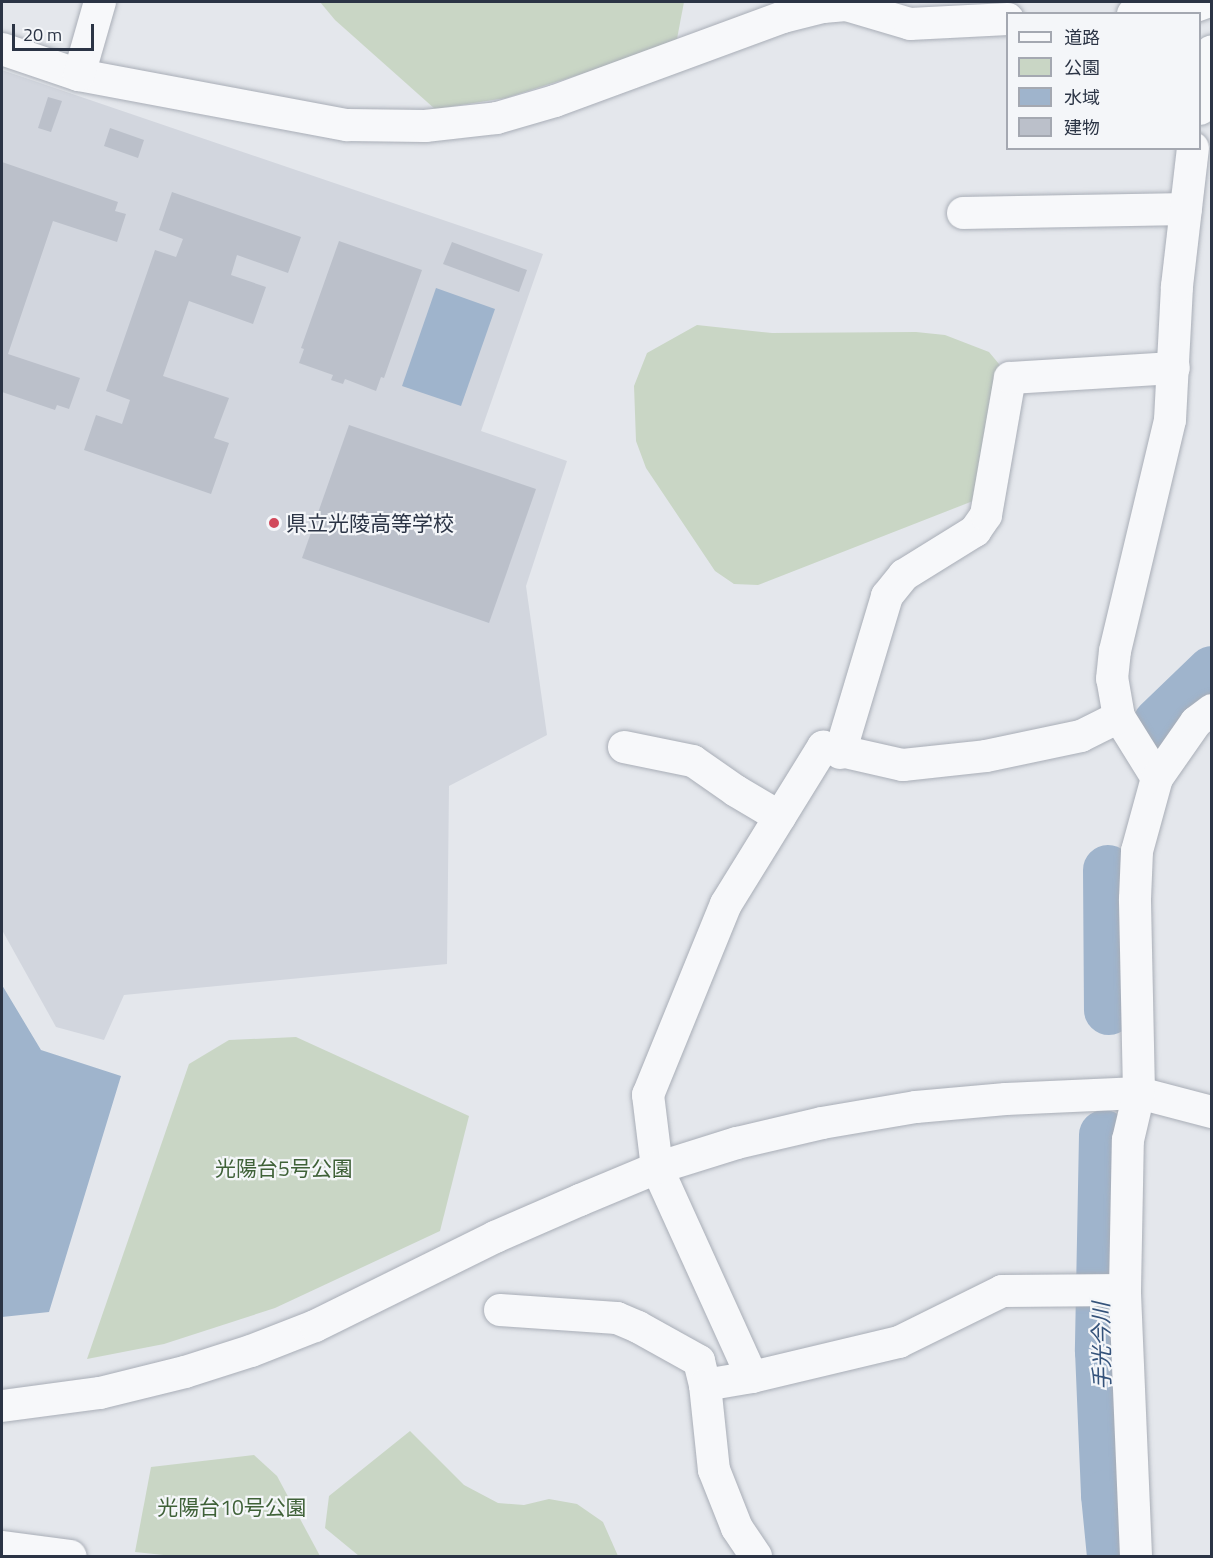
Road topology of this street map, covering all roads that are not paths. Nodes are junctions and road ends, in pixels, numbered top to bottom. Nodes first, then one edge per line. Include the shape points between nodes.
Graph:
1 (100, 2) edge
2 (1208, 2) edge
3 (1166, 12) edge
4 (1006, 20) edge
5 (2, 50) edge
6 (1212, 51) edge
7 (79, 75) junction
8 (1201, 103) edge
9 (1193, 150) edge
10 (1185, 209) junction
11 (963, 213) dead end
12 (1174, 368) junction
13 (1212, 710) edge
14 (1119, 717) junction
15 (624, 747) dead end
16 (840, 753) junction
17 (1157, 778) junction
18 (780, 817) junction
19 (1139, 1093) junction
20 (1212, 1112) edge
21 (657, 1168) junction
22 (1107, 1290) junction
23 (500, 1310) dead end
24 (752, 1377) junction
25 (705, 1385) junction
26 (2, 1406) edge
27 (2, 1547) edge
28 (70, 1557) edge
29 (756, 1557) edge
30 (1136, 1557) edge

1 - 7 street
2 - 3 street
4 - 7 street via 910,24 846,4 823,7 783,17 545,104 497,118 425,126 347,125
5 - 7 street
6 - 8 street
9 - 10 street
10 - 11 street
10 - 12 street
12 - 14 street via 1170,420 1115,651 1112,679
12 - 16 street via 1010,378 986,515 975,531 904,575 887,596
13 - 17 street via 1196,722
14 - 16 street via 1081,736 986,756 903,765
14 - 17 street
15 - 18 street via 693,761
16 - 18 street via 824,747
17 - 19 street via 1137,851
18 - 21 street via 726,904 652,1078 648,1095
19 - 20 street
19 - 21 street via 1006,1099 904,1109 737,1143
19 - 22 street via 1128,1140
21 - 24 street
21 - 26 street via 495,1237 315,1326 251,1351 100,1393
22 - 24 street via 1002,1292 899,1342
22 - 30 street
23 - 25 street via 616,1318 699,1361
24 - 25 street
25 - 29 street via 714,1470 737,1528
27 - 28 street

